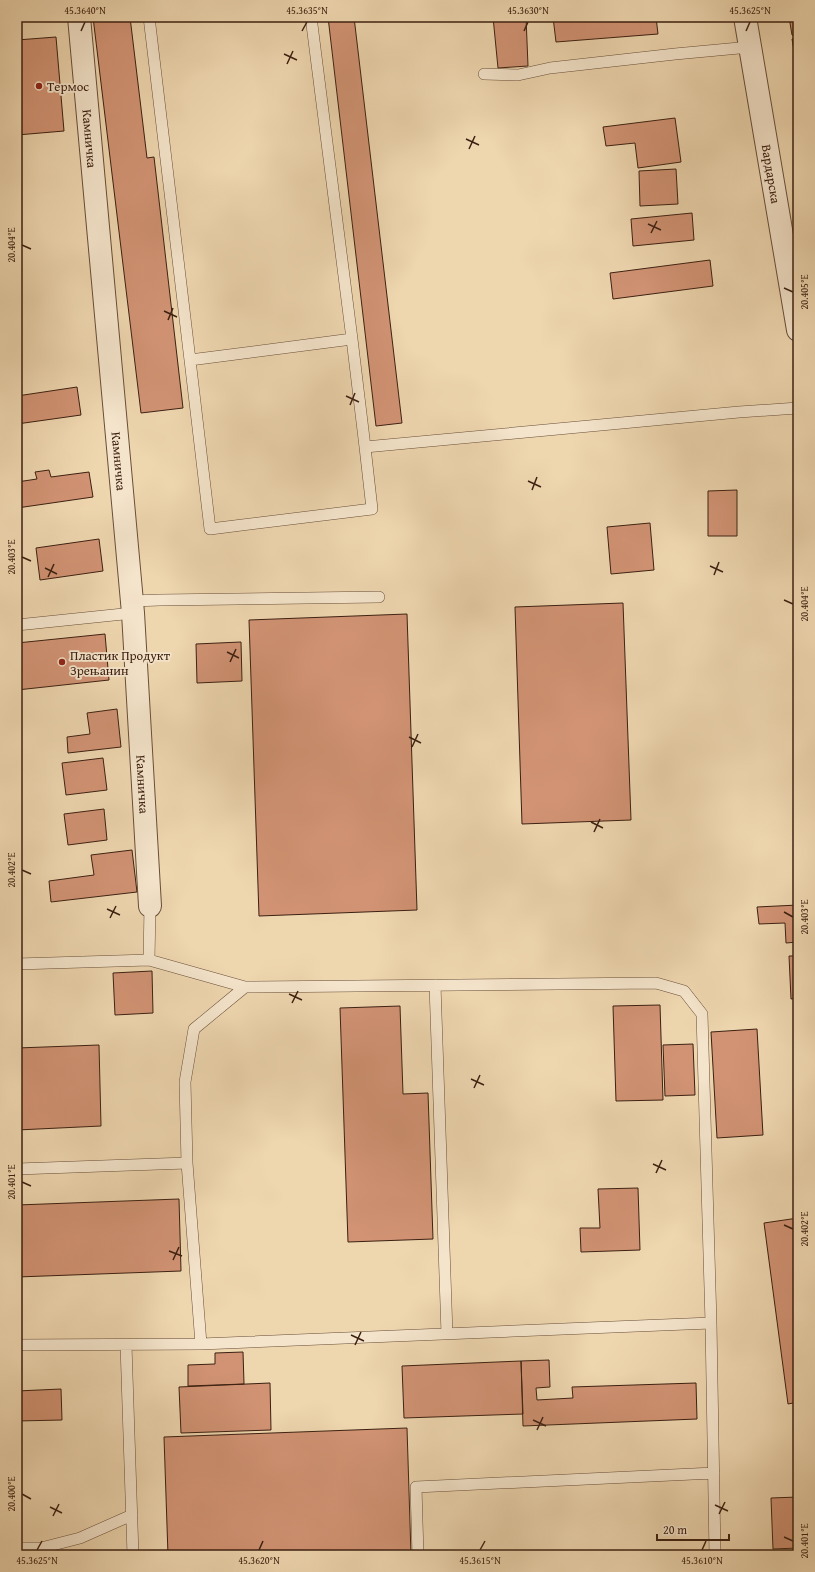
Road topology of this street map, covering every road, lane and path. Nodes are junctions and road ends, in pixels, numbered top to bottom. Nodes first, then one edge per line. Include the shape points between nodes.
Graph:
1 (79, 17) edge
2 (149, 17) edge
3 (310, 17) edge
4 (745, 17) edge
5 (750, 47) junction
6 (484, 74) dead end
7 (798, 330) edge
8 (352, 339) junction
9 (190, 360) junction
10 (798, 408) edge
11 (365, 447) junction
12 (379, 597) dead end
13 (132, 607) junction
14 (17, 625) edge
15 (150, 906) joint
16 (149, 960) junction
17 (17, 964) edge
18 (435, 985) junction
19 (245, 987) junction
20 (187, 1163) junction
21 (17, 1169) edge
22 (711, 1323) junction
23 (447, 1334) junction
24 (202, 1344) junction
25 (17, 1345) edge
26 (126, 1345) junction
27 (714, 1473) junction
28 (132, 1515) junction
29 (17, 1548) edge
30 (133, 1555) edge
31 (418, 1555) edge
32 (715, 1555) edge

1 - 13 street, Камничка
2 - 9 lane
3 - 8 lane
4 - 5 street, Вардарска
5 - 6 lane via 550,68 518,76
5 - 7 street, Вардарска
8 - 9 lane
8 - 11 lane
9 - 11 lane via 210,529 372,509
10 - 11 lane
12 - 13 lane via 160,600
13 - 14 lane
13 - 15 street, Камничка
15 - 16 lane
16 - 17 lane
16 - 19 lane
18 - 19 lane
18 - 22 lane via 656,983 684,991 702,1014
18 - 23 lane
19 - 20 lane via 194,1029 185,1082
20 - 21 lane
20 - 24 lane
22 - 23 lane
22 - 27 lane
23 - 24 lane
24 - 26 lane
25 - 26 lane
26 - 28 lane
27 - 31 lane via 416,1487
27 - 32 lane
28 - 29 lane via 80,1538 41,1548
28 - 30 lane

